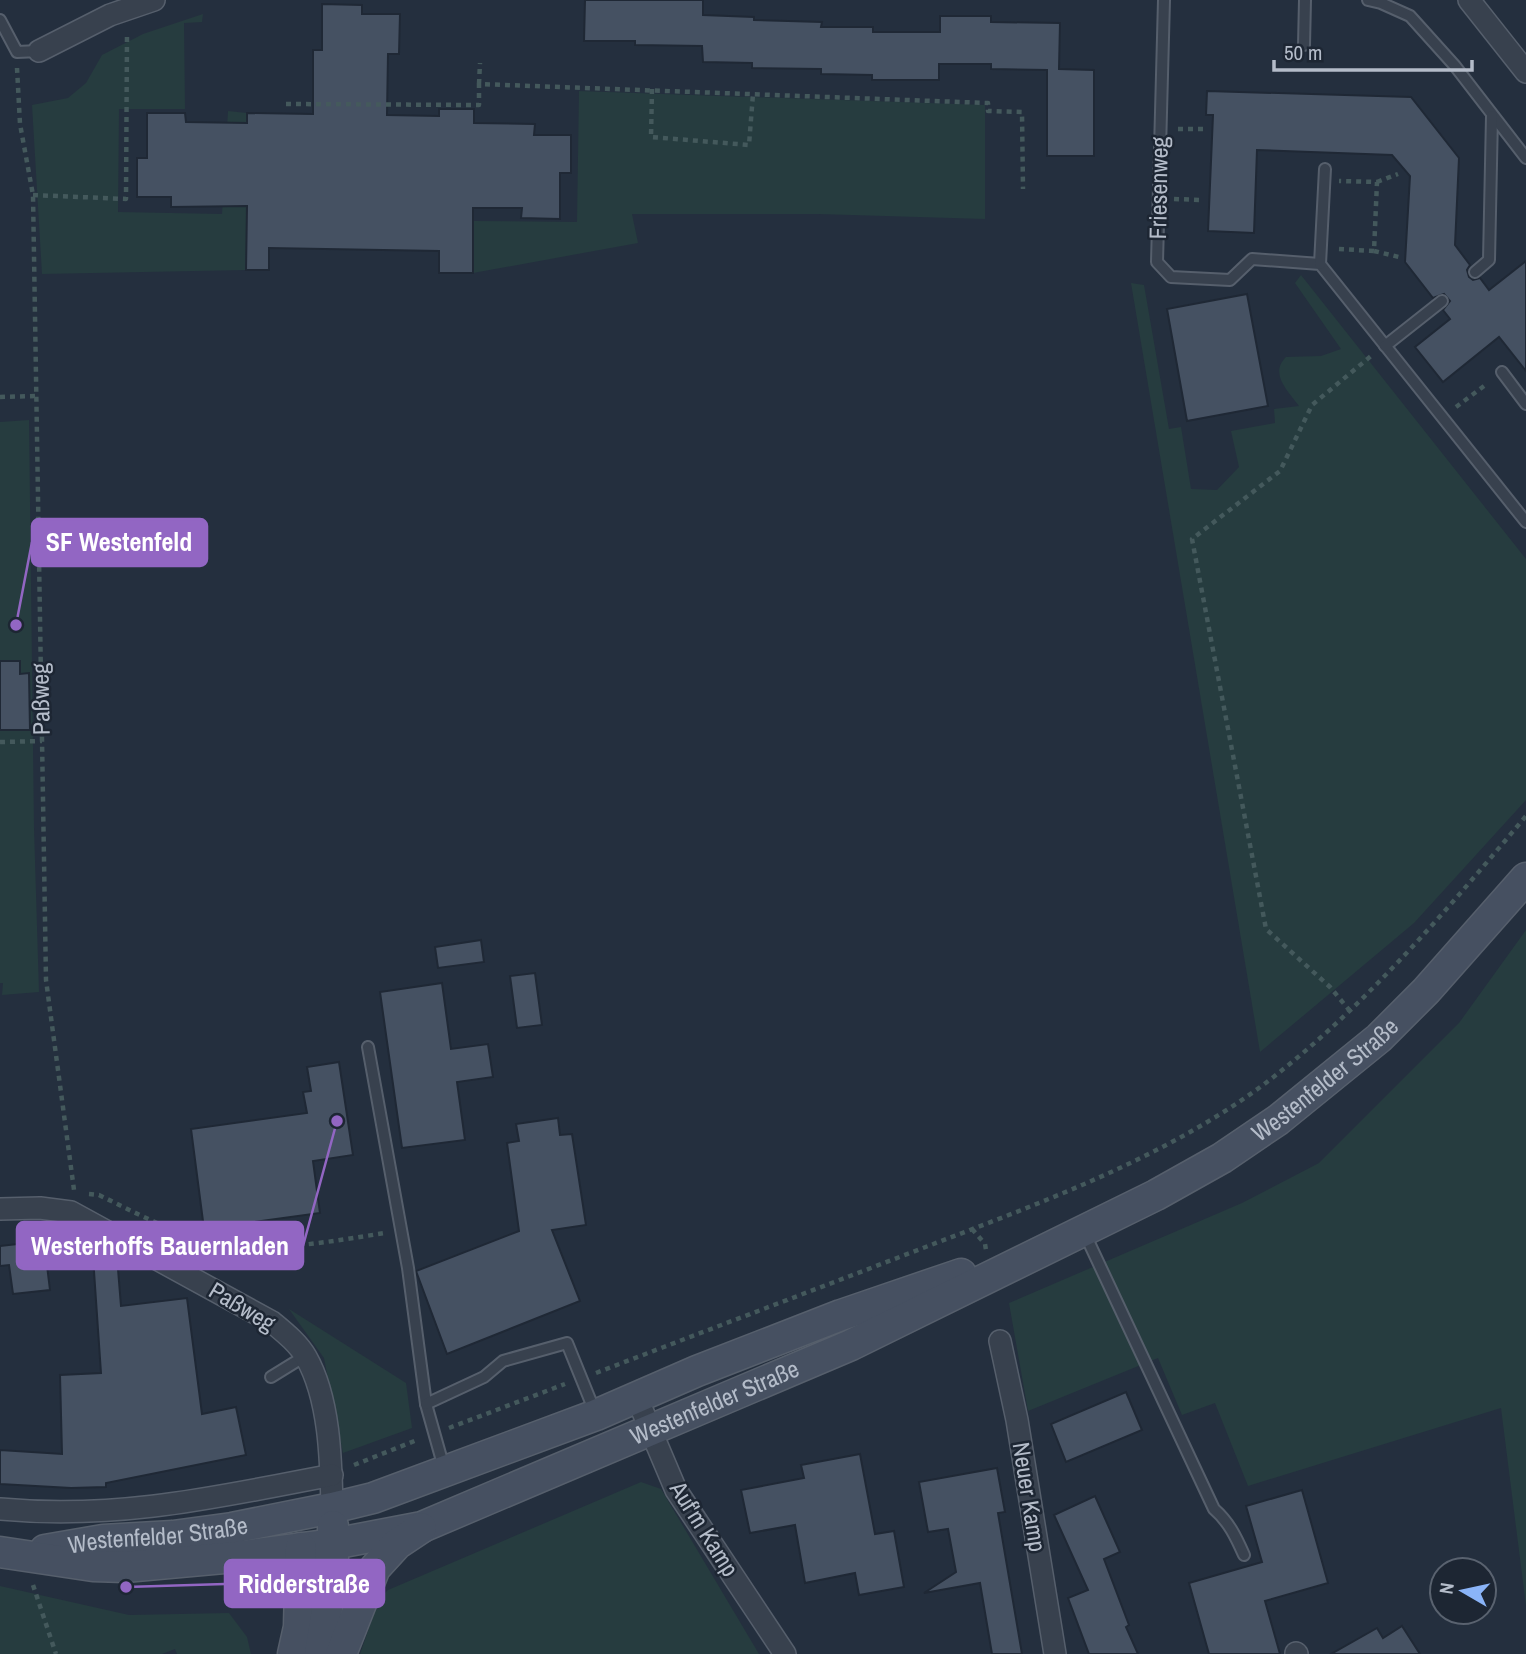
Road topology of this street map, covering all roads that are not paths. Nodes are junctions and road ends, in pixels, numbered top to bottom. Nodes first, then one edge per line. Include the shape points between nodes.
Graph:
1 (154, 0) edge
2 (1164, 0) edge
3 (1305, 0) edge
4 (1368, 0) edge
5 (1469, 0) edge
6 (0, 20) edge
7 (1304, 45) dead end
8 (39, 51) joint
9 (1526, 72) edge
10 (1492, 116) junction
11 (1526, 158) edge
12 (1324, 175) road end
13 (1320, 264) junction
14 (1475, 272) dead end
15 (1442, 301) dead end
16 (1385, 346) junction
17 (1502, 372) road end
18 (1526, 404) edge
19 (1526, 522) edge
20 (1526, 878) edge
21 (368, 1047) dead end
22 (0, 1209) edge
23 (1084, 1232) junction
24 (1000, 1341) dead end
25 (306, 1356) junction
26 (271, 1377) dead end
27 (637, 1398) junction
28 (426, 1404) junction
29 (596, 1415) junction
30 (650, 1430) junction
31 (445, 1472) junction
32 (332, 1475) junction
33 (0, 1508) edge
34 (332, 1508) junction
35 (422, 1527) junction
36 (333, 1544) junction
37 (301, 1548) junction
38 (11, 1553) edge
39 (1244, 1555) dead end
40 (293, 1654) edge
41 (320, 1654) edge
42 (341, 1654) edge
43 (785, 1654) edge
44 (1055, 1654) edge

1 - 8 street via 110,15
2 - 13 lane, Friesenweg via 1157,262 1171,276 1230,280 1252,260
3 - 7 lane
4 - 10 lane via 1410,16
5 - 9 street
6 - 8 lane via 17,52
10 - 11 lane
10 - 14 lane via 1489,260
12 - 13 lane
13 - 16 lane
15 - 16 lane
16 - 19 lane
17 - 18 lane
20 - 23 street, Westenfelder Straße via 1426,991 1330,1079 1222,1158
21 - 28 lane
22 - 25 street, Paßweg via 73,1202 272,1322
23 - 27 street, Westenfelder Straße via 841,1315
23 - 30 street, Westenfelder Straße via 851,1345
23 - 39 lane via 1214,1509 1235,1534
24 - 44 street, Neuer Kamp
25 - 26 lane
25 - 32 street, Paßweg via 321,1401
27 - 29 street, Westenfelder Straße
27 - 30 street, Auf'm Kamp
28 - 29 lane via 484,1377 503,1361 567,1343
28 - 31 lane
29 - 31 street, Westenfelder Straße
30 - 35 street, Westenfelder Straße
30 - 43 street, Auf'm Kamp via 676,1490
31 - 34 street, Westenfelder Straße
32 - 33 street via 171,1506 72,1513
32 - 34 street, Paßweg
34 - 36 street
34 - 37 street
34 - 38 street, Westenfelder Straße via 232,1528
35 - 36 street, Westenfelder Straße
35 - 42 street via 375,1568
36 - 37 street, Westenfelder Straße
36 - 41 street
37 - 38 street, Westenfelder Straße via 125,1567
37 - 40 street via 299,1627

